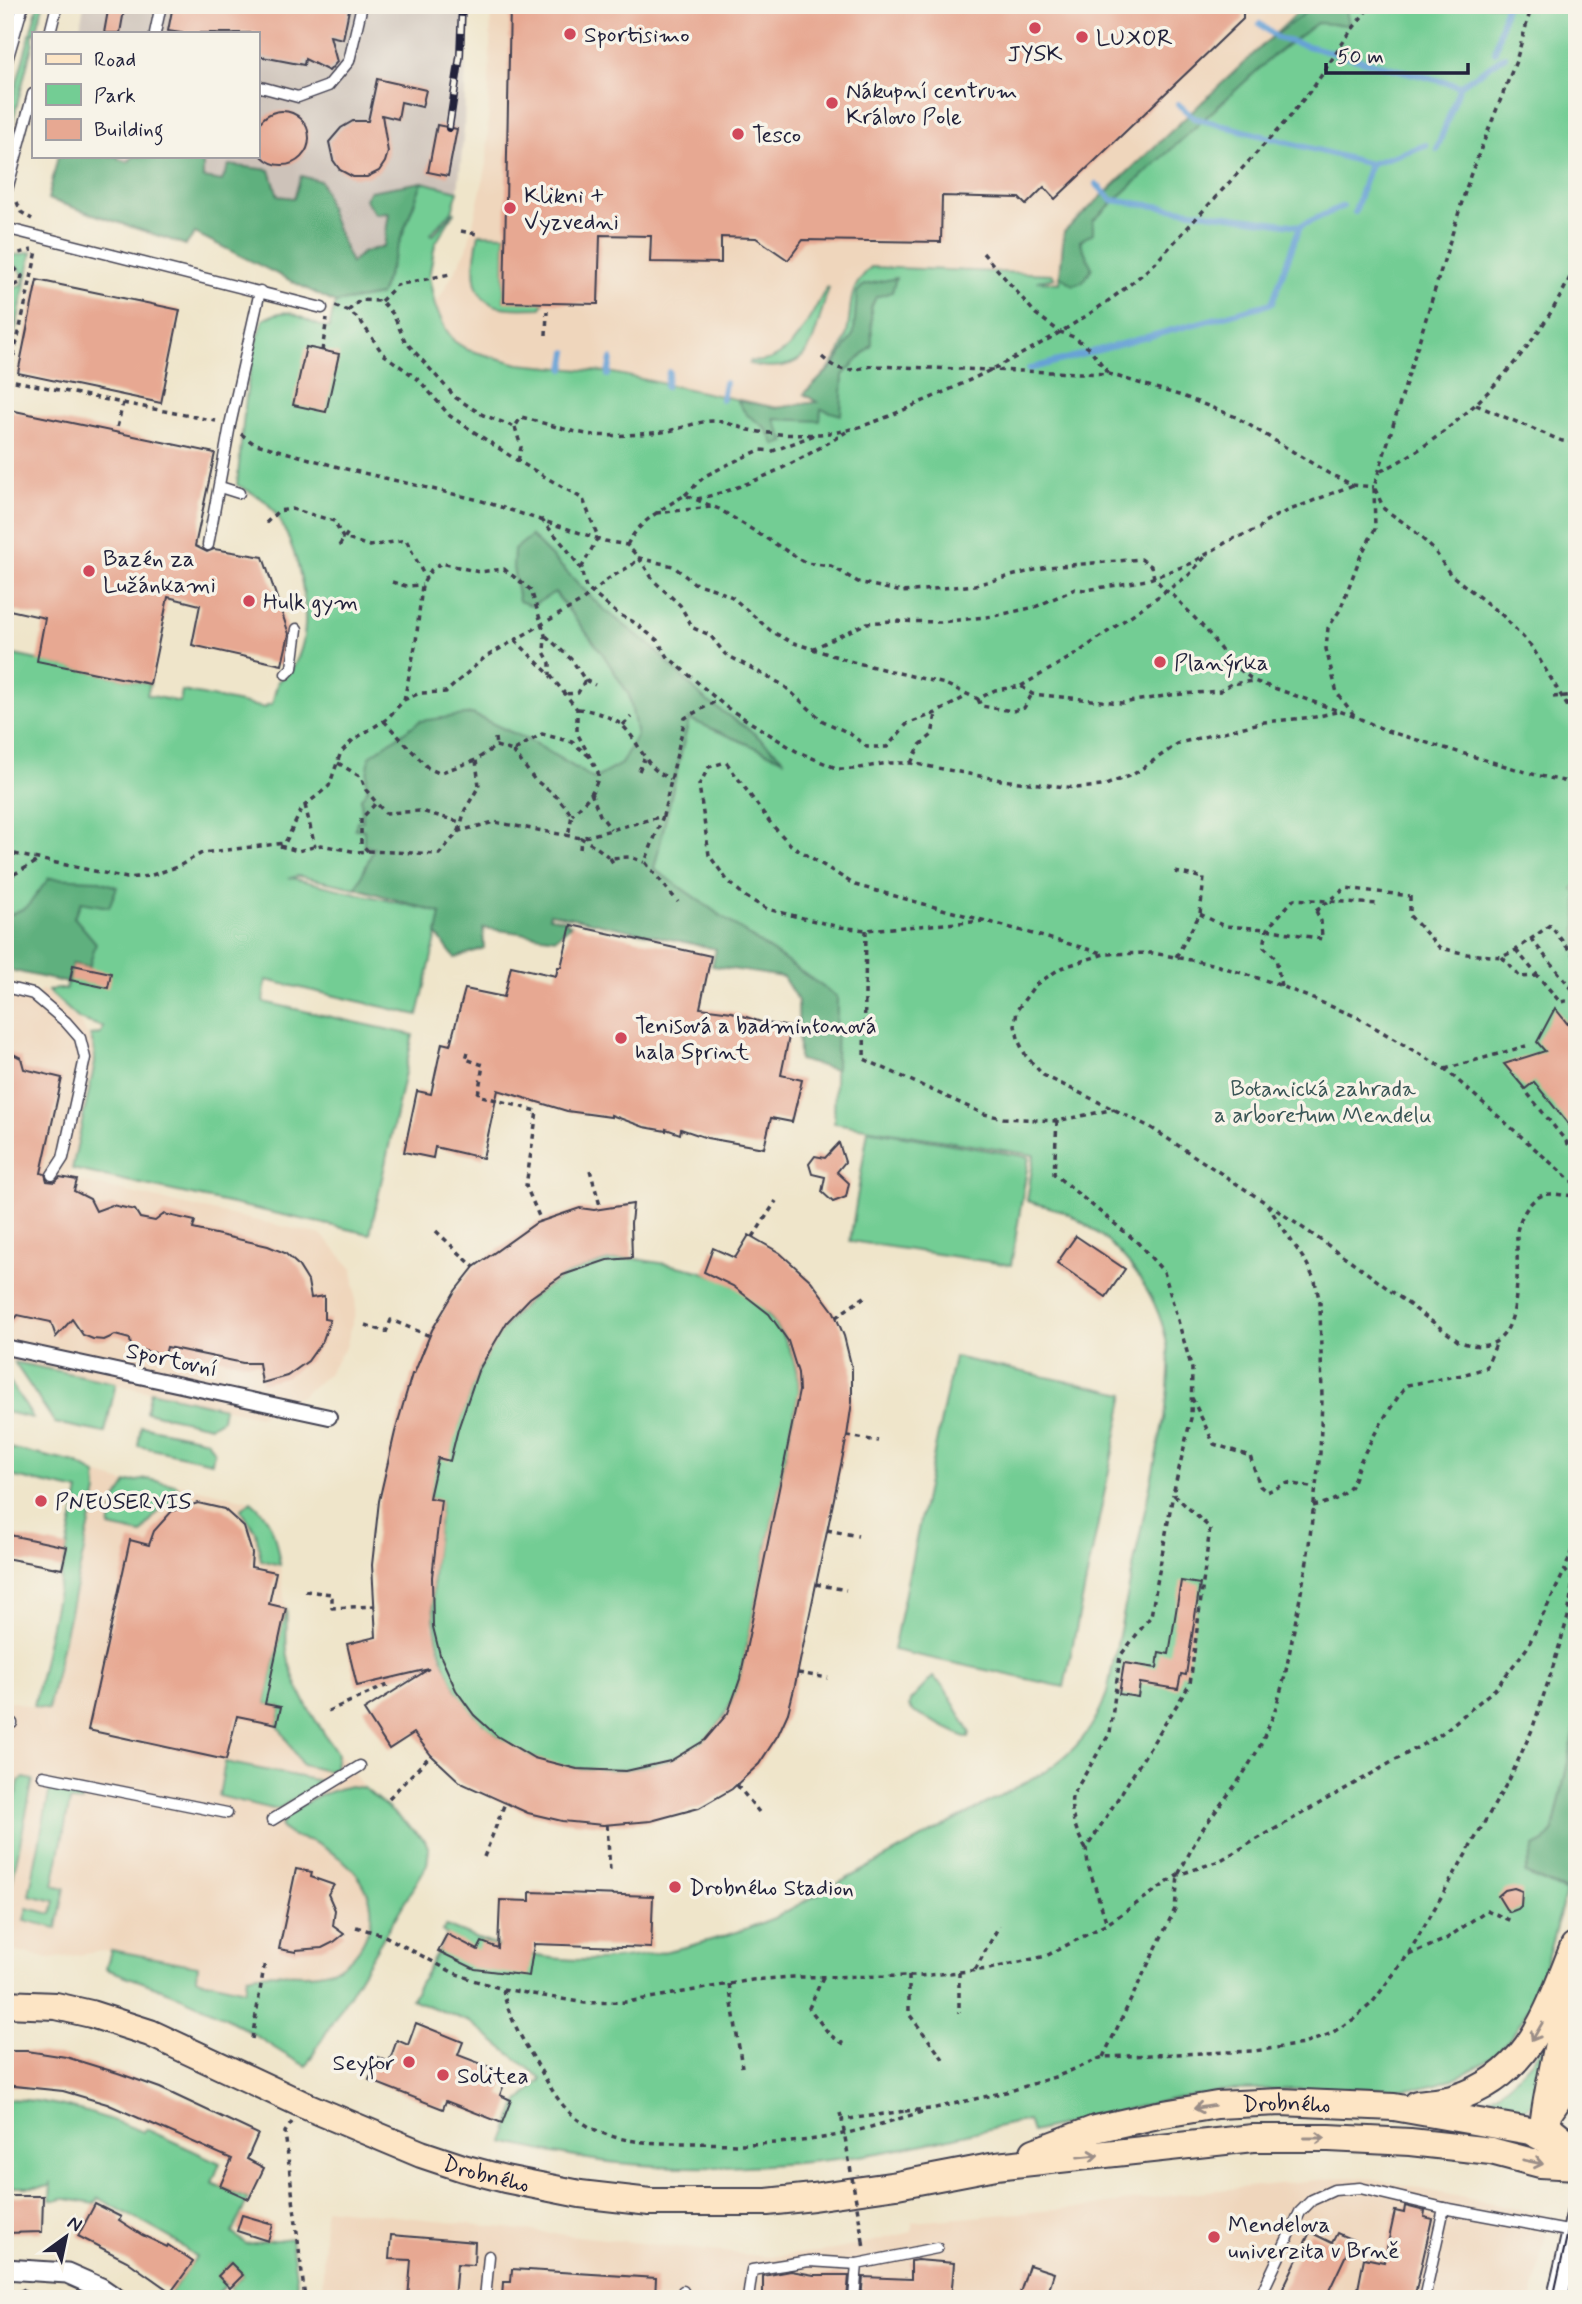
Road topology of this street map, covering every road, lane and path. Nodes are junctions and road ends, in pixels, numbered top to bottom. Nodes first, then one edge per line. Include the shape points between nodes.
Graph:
1 (23, 5) edge
2 (57, 5) edge
3 (160, 5) edge
4 (362, 5) edge
5 (1371, 5) edge
6 (1532, 5) edge
7 (50, 32) edge
8 (155, 32) edge
9 (5, 67) edge
10 (259, 87) edge
11 (32, 98) edge
12 (20, 190) dead end
13 (5, 197) edge
14 (5, 228) edge
15 (461, 231) dead end
16 (39, 234) junction
17 (477, 234) dead end
18 (983, 253) dead end
19 (37, 257) dead end
20 (1577, 261) edge
21 (450, 274) dead end
22 (1577, 282) edge
23 (1568, 283) junction
24 (5, 289) edge
25 (260, 291) junction
26 (382, 301) junction
27 (322, 308) junction
28 (5, 309) edge
29 (348, 311) junction
30 (547, 311) dead end
31 (5, 332) edge
32 (1060, 332) junction
33 (546, 335) dead end
34 (322, 351) dead end
35 (822, 356) dead end
36 (988, 370) junction
37 (1109, 374) junction
38 (6, 379) edge
39 (5, 395) edge
40 (123, 402) junction
41 (1476, 405) junction
42 (212, 420) dead end
43 (230, 425) junction
44 (515, 427) junction
45 (848, 431) junction
46 (116, 432) dead end
47 (819, 434) junction
48 (1577, 442) edge
49 (518, 461) junction
50 (1381, 471) junction
51 (1353, 485) junction
52 (220, 486) junction
53 (1374, 487) junction
54 (239, 493) dead end
55 (685, 495) junction
56 (696, 499) junction
57 (714, 507) junction
58 (654, 514) junction
59 (540, 519) junction
60 (267, 523) dead end
61 (349, 531) dead end
62 (598, 537) junction
63 (343, 538) junction
64 (208, 545) dead end
65 (627, 545) junction
66 (339, 546) dead end
67 (1208, 552) junction
68 (639, 558) junction
69 (581, 569) junction
70 (1154, 577) junction
71 (426, 579) junction
72 (392, 582) dead end
73 (422, 585) junction
74 (1165, 590) junction
75 (593, 593) junction
76 (541, 625) junction
77 (298, 629) dead end
78 (545, 635) junction
79 (515, 640) junction
80 (811, 649) junction
81 (286, 674) dead end
82 (550, 675) junction
83 (585, 680) junction
84 (1255, 681) junction
85 (595, 685) dead end
86 (1021, 686) junction
87 (565, 694) junction
88 (1032, 694) junction
89 (1577, 695) edge
90 (967, 696) junction
91 (1553, 697) dead end
92 (1560, 697) junction
93 (978, 699) junction
94 (404, 700) junction
95 (718, 700) junction
96 (577, 709) junction
97 (1338, 711) junction
98 (936, 713) junction
99 (631, 717) dead end
100 (1356, 717) junction
101 (685, 718) junction
102 (678, 719) dead end
103 (384, 721) junction
104 (1577, 722) edge
105 (623, 725) junction
106 (576, 733) junction
107 (495, 738) dead end
108 (572, 742) junction
109 (496, 746) junction
110 (513, 751) junction
111 (590, 757) junction
112 (644, 759) junction
113 (476, 760) junction
114 (338, 763) junction
115 (911, 763) junction
116 (639, 771) dead end
117 (673, 779) junction
118 (1577, 784) edge
119 (591, 793) junction
120 (377, 802) junction
121 (305, 805) junction
122 (572, 815) junction
123 (663, 816) junction
124 (460, 822) junction
125 (611, 829) junction
126 (459, 831) junction
127 (568, 836) junction
128 (581, 838) junction
129 (278, 845) junction
130 (315, 847) junction
131 (580, 849) dead end
132 (368, 850) junction
133 (5, 852) edge
134 (610, 858) junction
135 (41, 860) junction
136 (645, 862) junction
137 (615, 866) dead end
138 (1175, 872) dead end
139 (5, 878) edge
140 (678, 902) dead end
141 (1378, 904) dead end
142 (1200, 914) junction
143 (984, 921) junction
144 (1267, 929) junction
145 (866, 930) junction
146 (1531, 939) junction
147 (1516, 950) junction
148 (1104, 954) junction
149 (1176, 957) junction
150 (1502, 957) junction
151 (1577, 960) edge
152 (1538, 976) junction
153 (1281, 986) junction
154 (5, 987) edge
155 (1577, 997) edge
156 (1577, 1017) edge
157 (1568, 1024) dead end
158 (1526, 1046) dead end
159 (468, 1052) dead end
160 (1445, 1069) junction
161 (1528, 1094) dead end
162 (1117, 1109) junction
163 (1057, 1121) junction
164 (1577, 1154) edge
165 (590, 1170) dead end
166 (52, 1175) dead end
167 (1577, 1186) edge
168 (1577, 1195) edge
169 (776, 1200) dead end
170 (1266, 1203) junction
171 (601, 1209) dead end
172 (541, 1221) dead end
173 (436, 1231) dead end
174 (752, 1237) dead end
175 (474, 1267) dead end
176 (866, 1296) dead end
177 (836, 1317) dead end
178 (366, 1325) dead end
179 (430, 1336) dead end
180 (1496, 1342) junction
181 (5, 1347) edge
182 (1191, 1396) junction
183 (329, 1417) dead end
184 (847, 1436) dead end
185 (878, 1441) dead end
186 (1315, 1488) junction
187 (1173, 1494) junction
188 (1313, 1506) junction
189 (827, 1530) dead end
190 (1577, 1535) edge
191 (858, 1536) dead end
192 (1565, 1570) junction
193 (816, 1584) dead end
194 (846, 1590) dead end
195 (305, 1591) dead end
196 (374, 1606) dead end
197 (798, 1673) dead end
198 (828, 1678) dead end
199 (388, 1685) dead end
200 (328, 1711) dead end
201 (431, 1755) dead end
202 (360, 1766) dead end
203 (43, 1776) dead end
204 (737, 1785) dead end
205 (389, 1798) dead end
206 (505, 1802) dead end
207 (760, 1812) dead end
208 (227, 1813) dead end
209 (272, 1820) dead end
210 (607, 1825) dead end
211 (1086, 1849) junction
212 (484, 1857) dead end
213 (610, 1871) dead end
214 (1178, 1875) junction
215 (1511, 1921) dead end
216 (1107, 1924) junction
217 (999, 1926) dead end
218 (356, 1927) dead end
219 (1575, 1940) edge
220 (1407, 1956) junction
221 (265, 1961) dead end
222 (975, 1970) junction
223 (959, 1972) junction
224 (909, 1976) junction
225 (823, 1977) junction
226 (729, 1984) junction
227 (503, 1989) junction
228 (5, 2004) edge
229 (959, 2013) dead end
230 (252, 2039) dead end
231 (847, 2046) dead end
232 (1103, 2057) junction
233 (943, 2059) dead end
234 (1575, 2064) edge
235 (742, 2067) dead end
236 (304, 2105) junction
237 (1577, 2106) edge
238 (1394, 2107) junction
239 (931, 2109) junction
240 (840, 2113) dead end
241 (842, 2120) junction
242 (1537, 2125) junction
243 (1577, 2150) edge
244 (1491, 2151) junction
245 (1577, 2156) edge
246 (996, 2166) junction
247 (1577, 2166) edge
248 (1444, 2208) junction
249 (1575, 2222) edge
250 (863, 2242) dead end
251 (937, 2248) dead end
252 (489, 2256) dead end
253 (857, 2264) junction
254 (5, 2269) edge
255 (117, 2299) edge
256 (305, 2299) edge
257 (485, 2299) edge
258 (748, 2299) edge
259 (854, 2299) edge
260 (1259, 2299) edge
261 (1424, 2299) edge
262 (1557, 2299) edge

1 - 9 lane
2 - 7 lane
3 - 8 lane
4 - 10 lane via 349,61 328,86 299,97
5 - 32 path via 1285,122 1155,263
6 - 50 path via 1516,61 1470,176
11 - 13 lane
12 - 16 path via 17,202 21,212 41,221
14 - 16 lane
15 - 17 path
16 - 24 path via 37,248 10,254 8,261 22,276 20,283
16 - 25 lane
18 - 32 path via 1036,314
19 - 38 path
20 - 23 path
21 - 26 path via 397,285
22 - 23 path
23 - 41 path via 1523,349
25 - 27 lane
25 - 43 lane
26 - 29 path via 360,300
26 - 44 path via 405,341 456,397 483,415
27 - 29 path via 336,306
27 - 34 path via 328,320
28 - 31 path via 13,321
29 - 49 path via 360,320 383,354 419,380 450,416
30 - 33 path
32 - 36 path
32 - 37 path via 1090,349
35 - 36 path via 845,372 872,366
36 - 37 path
36 - 45 path
37 - 51 path via 1236,417
38 - 39 path
38 - 40 path
40 - 42 path
40 - 46 path
41 - 48 path via 1562,441
41 - 50 path via 1407,458
43 - 52 lane
43 - 59 path via 253,443
44 - 47 path via 521,417 593,435 633,435 716,421 752,431
44 - 49 path via 522,447
45 - 47 path
45 - 56 path via 770,474
47 - 55 path via 733,462 705,476
49 - 62 path via 583,499
50 - 53 path
51 - 53 path
51 - 67 path via 1280,514
52 - 54 lane
52 - 64 lane
53 - 92 path via 1384,509 1410,527 1450,574 1503,616 1532,647
53 - 100 path via 1375,529 1328,628 1326,649 1338,693
55 - 56 path
55 - 58 path
56 - 57 path
57 - 58 path
57 - 70 path via 806,563 831,566 858,582 902,592 975,585 1047,567 1141,559 1151,566
58 - 65 path via 634,530
59 - 62 path
59 - 69 path
60 - 63 path via 278,511 292,509 334,521
61 - 63 path
62 - 65 path
62 - 69 path
63 - 66 path
63 - 71 path via 370,546 406,540
65 - 68 path
67 - 70 path
67 - 74 path via 1189,575
68 - 75 path
68 - 80 path via 673,566 694,583 732,597 771,631
68 - 98 path via 654,581 680,605 692,628 710,635 725,654 783,685 823,721 867,747 887,747 907,723
69 - 75 path via 586,588
70 - 74 path
70 - 80 path via 1075,589 1035,607 994,616 867,623
71 - 73 path
71 - 76 path via 441,563 479,572 504,569 531,590
72 - 73 path
73 - 94 path
74 - 84 path via 1207,631 1229,661
74 - 86 path via 1076,654
75 - 76 path
75 - 95 path via 657,640 668,657
76 - 78 path
76 - 79 path
77 - 81 lane via 292,668
78 - 82 path
78 - 83 path via 572,660
79 - 82 path
79 - 94 path via 484,658 446,692 420,693
80 - 90 path via 945,684
82 - 87 path
83 - 85 path
83 - 87 path via 578,693
84 - 88 path via 1231,684 1220,691 1122,704
84 - 97 path
86 - 88 path
86 - 93 path via 995,690
87 - 96 path
88 - 93 path via 1024,708 1013,711 981,706
89 - 92 path
90 - 93 path
90 - 98 path
91 - 92 path
92 - 104 path
94 - 103 path
95 - 101 path
95 - 115 path via 796,751 838,769
96 - 105 path via 588,709
96 - 106 path
97 - 100 path
97 - 115 path via 1264,722 1179,743 1134,774 1103,786 1076,788 1002,780
98 - 115 path via 932,735 920,745
99 - 105 path
100 - 118 path via 1387,732
101 - 102 path
101 - 117 path
103 - 113 path via 428,768 439,773
103 - 114 path via 353,740
105 - 112 path
106 - 108 path
106 - 111 path
107 - 109 path
108 - 110 path via 542,734
108 - 111 path
109 - 110 path
109 - 113 path
110 - 122 path via 534,779
111 - 119 path via 598,772
112 - 116 path
112 - 117 path via 659,774
113 - 124 path via 479,786
114 - 120 path via 361,777
114 - 121 path via 329,786
117 - 123 path
119 - 122 path
119 - 125 path
120 - 124 path via 385,813 421,811
120 - 132 path via 361,819 361,845
121 - 129 path via 285,844
121 - 130 path
122 - 127 path
123 - 125 path
123 - 136 path
124 - 126 path
125 - 128 path
126 - 127 path via 494,822
126 - 132 path via 439,854
127 - 128 path
128 - 131 path
128 - 134 path
129 - 130 path via 298,850
129 - 135 path via 202,853 177,867 127,878
130 - 132 path
133 - 135 path
134 - 136 path
134 - 137 path
135 - 139 path
136 - 140 path
138 - 142 path via 1204,878
141 - 144 path via 1294,899
142 - 144 path via 1224,926
142 - 149 path
143 - 145 path
143 - 145 path via 855,885 791,845 726,762 709,766 699,785 709,855 727,880 767,909
143 - 148 path
144 - 150 path, bridge via 1322,939 1316,911 1346,888 1410,896 1410,916 1440,948
144 - 153 path via 1264,947 1276,958
145 - 163 path via 864,1059 984,1114
146 - 147 path
146 - 151 path via 1550,925
146 - 155 path
147 - 150 path
147 - 152 path
148 - 149 path
148 - 162 path via 1061,968 1035,985 1017,1010 1015,1026 1026,1056 1043,1074
149 - 153 path
150 - 152 path via 1520,977
152 - 155 path via 1560,1002
153 - 160 path via 1357,1017
154 - 166 lane via 33,994 66,1022 80,1038 85,1058 63,1158
156 - 157 path
158 - 160 path
159 - 172 path via 466,1059 484,1065 478,1095 537,1111 526,1186
160 - 167 path
161 - 164 path
162 - 163 path
162 - 170 path
163 - 182 path via 1054,1174 1137,1242 1164,1272 1192,1369
165 - 171 path
168 - 180 path via 1543,1195 1520,1220 1514,1313
169 - 174 path
170 - 180 path via 1458,1341 1486,1347
170 - 186 path via 1307,1264 1320,1303 1322,1399
173 - 175 path
176 - 177 path
178 - 179 path via 386,1332 391,1320
180 - 188 path via 1486,1368 1408,1385 1391,1405 1350,1487 1339,1498
181 - 183 street, Sportovní
182 - 186 path via 1214,1444 1250,1457 1260,1486 1267,1492 1289,1483
182 - 187 path via 1191,1418
184 - 185 path
186 - 188 path
187 - 211 path via 1151,1616 1120,1656 1110,1733 1072,1796 1073,1816
187 - 211 path via 1210,1528 1190,1684
188 - 214 path via 1307,1561 1274,1714 1242,1776 1201,1831
189 - 191 path
190 - 192 path
192 - 214 path via 1527,1648 1495,1689 1440,1734 1219,1861
192 - 220 path via 1573,1580 1568,1617 1532,1730 1510,1778
193 - 194 path
195 - 196 path via 332,1594 332,1608
197 - 198 path
199 - 200 path
201 - 205 path
202 - 209 lane
203 - 208 lane
204 - 207 path
206 - 212 path
210 - 213 path
211 - 216 path
214 - 216 path
214 - 232 path via 1175,1909
215 - 220 path via 1487,1910 1446,1939
216 - 222 path via 1046,1956
217 - 222 path
218 - 227 path via 383,1935 454,1973
219 -> 238 main road via 1545,2018 1520,2057 1474,2091 1452,2099
219 - 242 main road via 1562,2026
220 - 232 path via 1372,2003 1353,2020 1304,2044 1254,2052
221 - 230 path
222 - 223 path
223 - 224 path
223 - 229 path
224 - 225 path
224 - 233 path via 909,2014
225 - 226 path
225 - 231 path via 809,2008 830,2035
226 - 227 path via 606,2003
226 - 235 path
227 - 239 path via 524,2042 559,2101 581,2122 634,2143 804,2141
228 - 236 main road, Drobného via 56,2006 150,2033
232 - 239 path via 1010,2091
234 - 237 main road
234 - 242 main road via 1561,2097
236 - 246 main road, Drobného via 463,2168 580,2194 650,2202 802,2199
236 - 256 path via 285,2132
238 - 242 main road, Drobného
238 -> 246 main road, Drobného via 1281,2102 1217,2105 1095,2129
239 - 241 path, bridge
240 - 241 path, bridge
241 - 250 path, bridge
242 - 243 main road via 1552,2130
242 - 244 main road
242 - 245 main road, Drobného
246 -> 244 main road, Drobného via 1253,2138 1410,2142
244 -> 247 main road, Drobného via 1540,2164
248 - 249 lane
248 - 260 lane via 1360,2189 1334,2190 1312,2200 1300,2213
248 - 261 lane
249 - 262 street
251 - 253 lane
252 - 257 lane
253 - 258 lane via 809,2261 752,2270
253 - 259 lane
254 - 255 street via 67,2273

